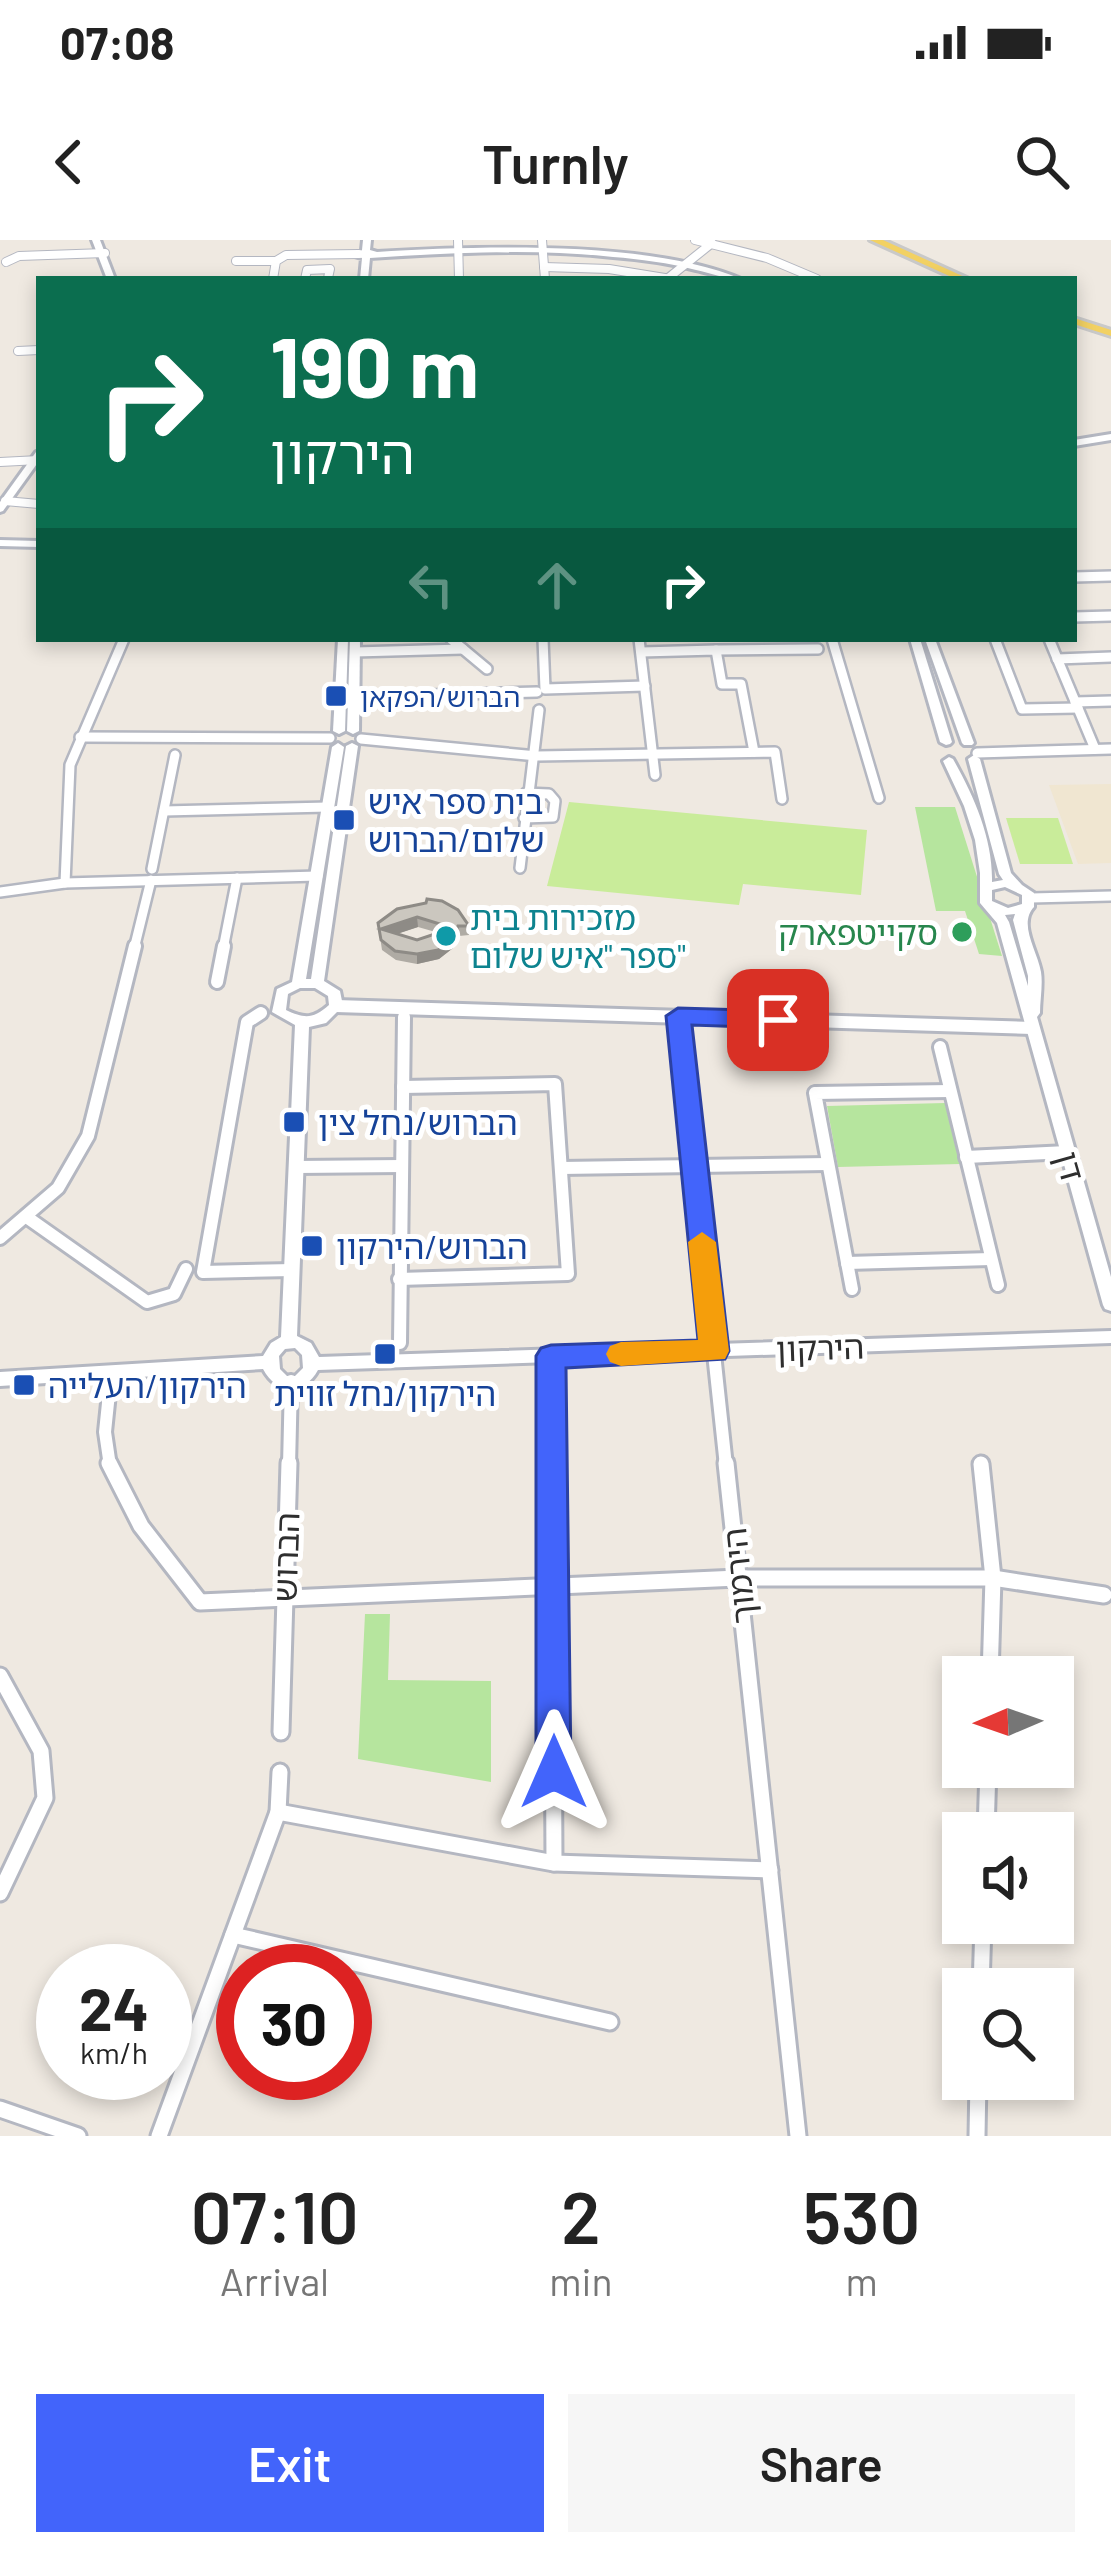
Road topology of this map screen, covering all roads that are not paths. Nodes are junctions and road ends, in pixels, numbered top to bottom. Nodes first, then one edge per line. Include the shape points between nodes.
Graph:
1 (96, 240) edge
2 (458, 240) edge
3 (695, 240) edge
4 (874, 240) edge
5 (712, 243) edge
6 (542, 245) edge
7 (370, 251) edge
8 (458, 253) junction
9 (105, 254) junction
10 (236, 261) dead end
11 (276, 261) junction
12 (7, 262) dead end
13 (687, 263) junction
14 (544, 267) junction
15 (110, 276) edge
16 (274, 276) edge
17 (306, 276) edge
18 (328, 276) edge
19 (459, 276) edge
20 (545, 276) edge
21 (653, 276) edge
22 (672, 276) edge
23 (728, 276) edge
24 (808, 276) edge
25 (957, 276) edge
26 (1077, 321) edge
27 (1111, 333) edge
28 (36, 350) edge
29 (17, 351) dead end
30 (1111, 441) edge
31 (1077, 446) edge
32 (36, 458) edge
33 (36, 461) edge
34 (0, 462) edge
35 (36, 504) edge
36 (3, 505) edge
37 (0, 547) edge
38 (36, 548) edge
39 (1111, 576) edge
40 (1077, 577) edge
41 (1111, 616) edge
42 (1077, 617) edge
43 (123, 642) edge
44 (343, 642) edge
45 (455, 642) edge
46 (543, 642) edge
47 (639, 642) edge
48 (833, 642) edge
49 (916, 642) edge
50 (931, 642) edge
51 (996, 642) edge
52 (1050, 642) edge
53 (355, 645) edge
54 (463, 649) junction
55 (716, 650) junction
56 (818, 650) dead end
57 (641, 652) junction
58 (1111, 657) edge
59 (1057, 659) junction
60 (487, 668) dead end
61 (645, 686) junction
62 (537, 692) dead end
63 (353, 697) junction
64 (1111, 700) edge
65 (1077, 705) junction
66 (539, 710) dead end
67 (80, 737) junction
68 (345, 739) junction
69 (946, 742) junction
70 (177, 748) junction
71 (1095, 749) junction
72 (1111, 749) edge
73 (754, 752) junction
74 (973, 752) junction
75 (653, 754) junction
76 (537, 756) junction
77 (949, 761) junction
78 (655, 775) dead end
79 (526, 793) junction
80 (879, 798) dead end
81 (782, 799) dead end
82 (328, 808) junction
83 (164, 811) junction
84 (524, 818) junction
85 (520, 868) dead end
86 (151, 874) junction
87 (317, 876) junction
88 (237, 878) junction
89 (65, 883) junction
90 (1016, 885) junction
91 (986, 888) junction
92 (0, 892) edge
93 (1111, 896) edge
94 (1027, 904) junction
95 (991, 907) junction
96 (217, 982) dead end
97 (317, 983) junction
98 (298, 984) junction
99 (337, 1006) junction
100 (260, 1013) dead end
101 (678, 1016) junction
102 (404, 1017) dead end
103 (302, 1023) junction
104 (1032, 1028) junction
105 (940, 1047) dead end
106 (404, 1087) junction
107 (950, 1090) junction
108 (1067, 1152) junction
109 (966, 1157) junction
110 (827, 1164) junction
111 (694, 1165) junction
112 (297, 1166) junction
113 (402, 1166) junction
114 (561, 1168) junction
115 (28, 1218) junction
116 (0, 1238) edge
117 (992, 1259) junction
118 (847, 1263) junction
119 (186, 1269) dead end
120 (293, 1270) junction
121 (400, 1279) junction
122 (998, 1285) dead end
123 (852, 1288) dead end
124 (1111, 1305) edge
125 (1111, 1337) edge
126 (400, 1343) dead end
127 (289, 1344) junction
128 (714, 1351) junction
129 (551, 1356) junction
130 (268, 1362) junction
131 (314, 1364) junction
132 (111, 1373) junction
133 (0, 1379) edge
134 (291, 1381) junction
135 (981, 1464) dead end
136 (739, 1578) junction
137 (993, 1578) junction
138 (552, 1589) junction
139 (1104, 1595) dead end
140 (284, 1601) junction
141 (991, 1656) edge
142 (0, 1676) edge
143 (281, 1732) dead end
144 (280, 1772) dead end
145 (278, 1812) junction
146 (554, 1863) junction
147 (770, 1870) junction
148 (0, 1893) edge
149 (233, 1935) junction
150 (610, 2022) dead end
151 (977, 2100) edge
152 (0, 2109) edge
153 (78, 2136) edge
154 (159, 2136) edge
155 (798, 2136) edge
156 (976, 2136) edge

1 - 9 street
2 - 8 street
3 - 5 street
4 - 25 main road
5 - 13 street
5 - 24 street
6 - 8 street
6 - 13 street
6 - 14 street
7 - 8 street
7 - 11 street
8 - 19 street
9 - 12 street
9 - 15 street
10 - 11 street
11 - 16 street
13 - 22 street
13 - 23 street
14 - 20 street
14 - 21 street
17 - 18 street via 330,269
26 - 27 main road
28 - 29 street
30 - 31 street
32 - 34 street
33 - 36 street
35 - 36 street
37 - 38 street
39 - 40 street
41 - 42 street
43 - 67 street
44 - 68 street
45 - 54 street
46 - 61 street via 544,689
47 - 57 street
48 - 80 street
49 - 69 street
50 - 74 street
51 - 65 street via 1022,709
52 - 59 street
53 - 54 street
53 - 63 street
54 - 60 street
55 - 56 street
55 - 57 street
55 - 73 street via 722,684 741,684
57 - 61 street
58 - 59 street
59 - 65 street
61 - 75 street
62 - 63 street
63 - 68 street
64 - 65 street
65 - 71 street
66 - 76 street
67 - 70 street
67 - 89 street via 65,797
68 - 70 street
68 - 76 street
68 - 82 street
68 - 97 street
69 - 74 street
69 - 77 street via 938,752
70 - 83 street
71 - 72 street
71 - 74 street
73 - 75 street
73 - 81 street via 775,752
74 - 77 street
74 - 90 street via 1005,874
75 - 76 street
75 - 78 street
76 - 79 street
77 - 91 street via 988,871
79 - 84 street
79 - 84 street via 548,794 555,810 553,817
82 - 83 street
82 - 87 street
83 - 86 street
84 - 85 street
86 - 88 street
86 - 89 street
86 - 115 street via 88,1136 58,1188
87 - 88 street
87 - 98 street
88 - 96 street
89 - 92 street
90 - 91 street
90 - 94 street
91 - 95 street, דן
93 - 94 street
94 - 95 street
94 - 104 street, דן via 1019,920 1035,976
95 - 104 street, דן via 1003,922
97 - 98 street
97 - 99 street via 331,989
98 - 103 street via 277,1005
99 - 101 street
99 - 103 street
100 - 120 street via 247,1022 203,1272
101 - 104 street
101 - 111 street, הירמוך
102 - 106 street
103 - 112 street
104 - 108 street, דן
105 - 107 street
106 - 113 street
106 - 114 street via 555,1084
107 - 109 street
107 - 110 street via 815,1093
108 - 109 street
108 - 124 street, דן
109 - 117 street
110 - 111 street
110 - 118 street
111 - 114 street
111 - 128 street, הירמוך
112 - 113 street
112 - 120 street
113 - 121 street
114 - 121 street via 568,1274
115 - 116 street
115 - 119 street via 147,1302 174,1294
117 - 118 street
117 - 122 street
118 - 123 street
120 - 127 street
121 - 126 street
125 - 128 street, הירקון
127 - 130 street
127 - 131 street via 308,1349
128 - 129 street, הירקון
128 - 136 street, הירמוך
129 - 131 street, הירקון
129 - 138 street
130 - 132 street
130 - 134 street via 276,1378
131 - 134 street
132 - 133 street
132 - 140 street via 111,1470 200,1602
134 - 140 street, הברוש
135 - 137 street
136 - 137 street
136 - 138 street
136 - 147 street, הירמוך
137 - 139 street
137 - 141 street
138 - 140 street
138 - 146 street
140 - 143 street, הברוש
142 - 148 street via 41,1751 45,1798
144 - 145 street
145 - 146 street
145 - 149 street
146 - 147 street
147 - 155 street, הירמוך
149 - 150 street
149 - 154 street
151 - 156 street
152 - 153 street

